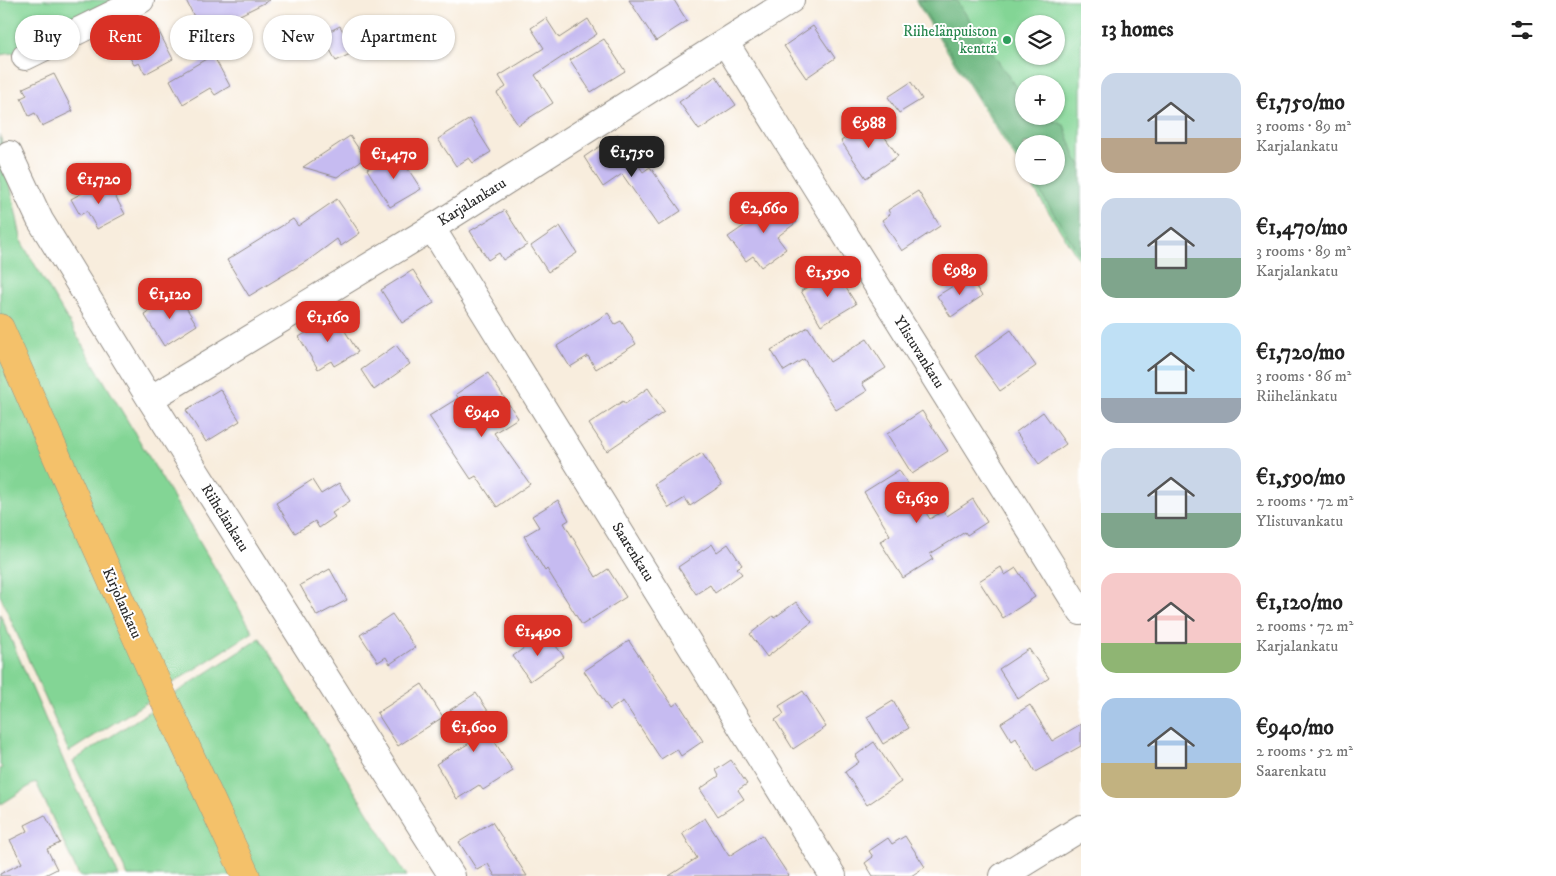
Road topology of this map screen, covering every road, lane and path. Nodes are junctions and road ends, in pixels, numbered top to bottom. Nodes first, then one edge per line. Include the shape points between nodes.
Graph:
1 (141, 0) edge
2 (791, 0) edge
3 (80, 30) edge
4 (725, 42) junction
5 (9, 154) dead end
6 (432, 228) junction
7 (0, 328) edge
8 (150, 400) junction
9 (1081, 612) edge
10 (1081, 828) edge
11 (246, 876) edge
12 (452, 876) edge
13 (833, 876) edge
14 (1003, 876) edge

1 - 3 street
2 - 4 street, Karjalankatu
4 - 6 street, Karjalankatu
4 - 9 street, Ylistuvankatu
5 - 8 street, Riihelänkatu via 40,220
6 - 8 street, Karjalankatu
6 - 13 street, Saarenkatu
7 - 11 main road, Kirjolankatu
8 - 12 street, Riihelänkatu
10 - 14 street

